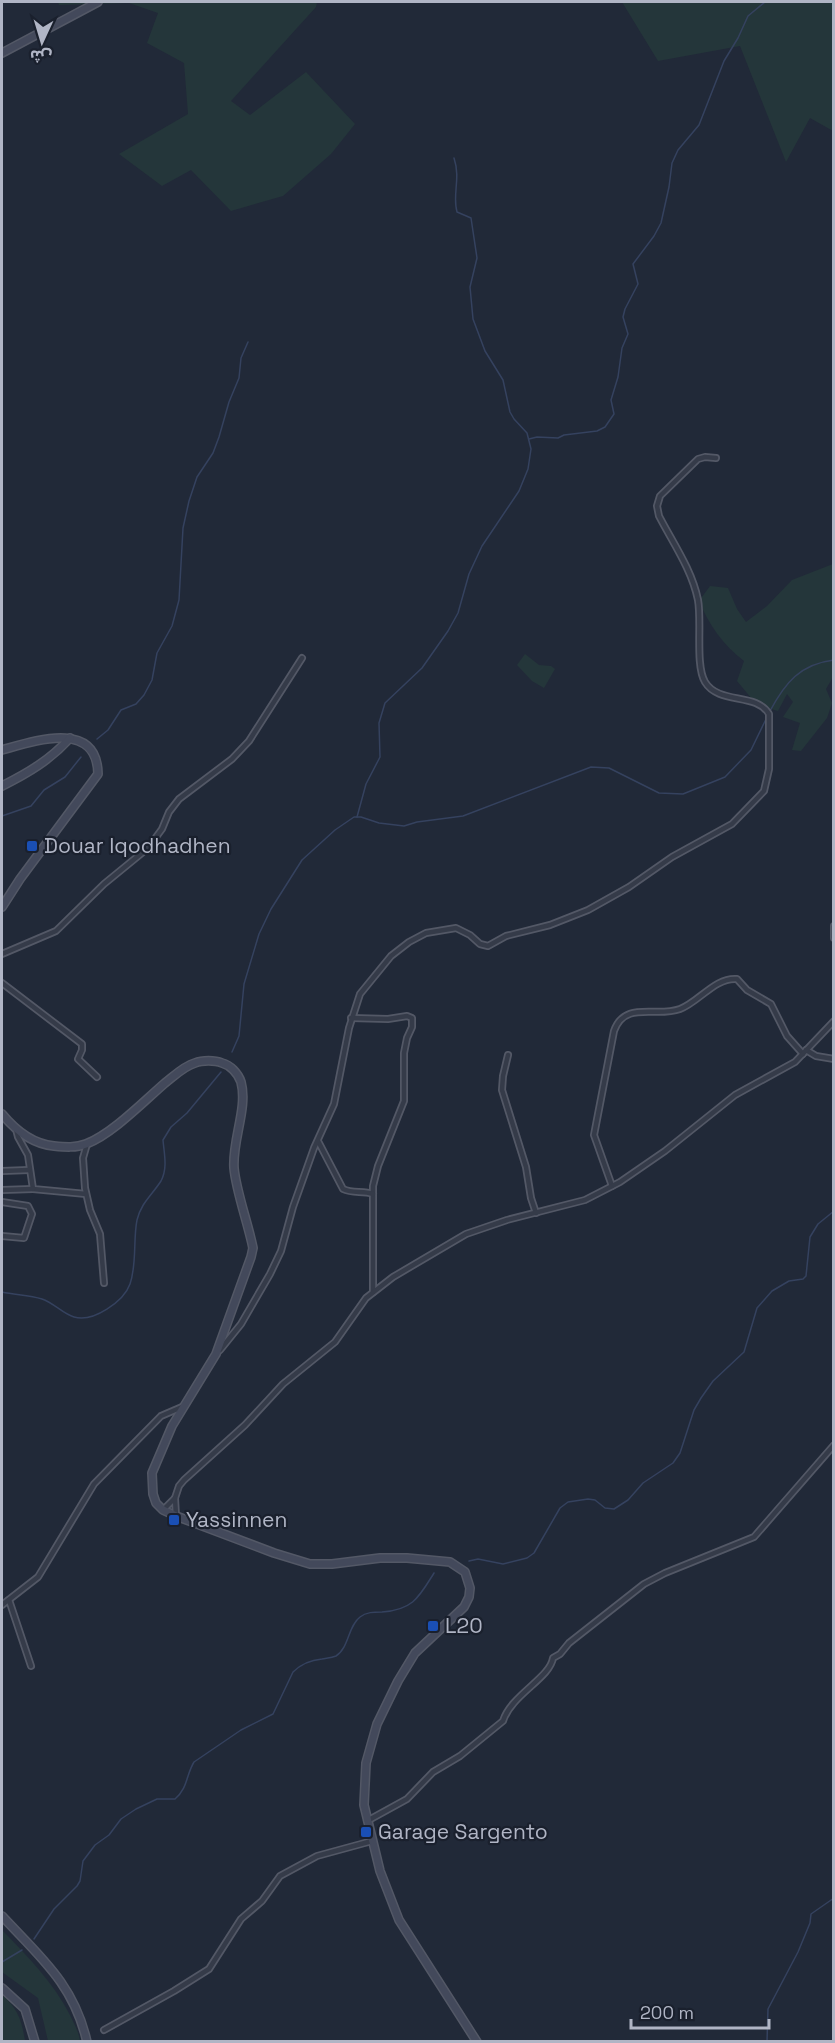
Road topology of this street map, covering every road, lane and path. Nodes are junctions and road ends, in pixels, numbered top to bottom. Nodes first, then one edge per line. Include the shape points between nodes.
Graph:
1 (98, 2) edge
2 (2, 53) edge
3 (716, 458) dead end
4 (303, 658) dead end
5 (70, 738) junction
6 (2, 750) edge
7 (2, 786) edge
8 (2, 907) edge
9 (834, 926) edge
10 (834, 938) edge
11 (2, 954) edge
12 (2, 983) edge
13 (351, 1018) junction
14 (834, 1021) edge
15 (805, 1052) junction
16 (508, 1055) dead end
17 (834, 1059) edge
18 (97, 1077) dead end
19 (2, 1114) edge
20 (16, 1129) junction
21 (318, 1141) junction
22 (87, 1144) junction
23 (29, 1170) junction
24 (2, 1171) edge
25 (612, 1186) junction
26 (33, 1189) junction
27 (2, 1190) edge
28 (86, 1194) junction
29 (373, 1194) junction
30 (2, 1202) edge
31 (536, 1213) junction
32 (2, 1236) edge
33 (104, 1283) dead end
34 (373, 1292) junction
35 (216, 1354) junction
36 (184, 1406) junction
37 (834, 1445) edge
38 (176, 1498) junction
39 (163, 1510) junction
40 (176, 1516) junction
41 (9, 1600) junction
42 (2, 1605) edge
43 (31, 1666) dead end
44 (367, 1821) junction
45 (372, 1842) junction
46 (2, 1916) edge
47 (2, 1988) edge
48 (104, 2030) dead end
49 (35, 2042) edge
50 (87, 2042) edge
51 (477, 2042) edge

1 - 2 street
3 - 13 street via 698,459 660,496 657,511 686,566 697,598 704,680 720,695 760,705 768,712 769,769 764,791 723,830 588,910 506,936 488,946 456,928 420,935 378,970 360,993
4 - 11 street via 249,741 232,759 179,799 148,848 56,931
5 - 6 street via 47,739
5 - 7 street via 50,759
5 - 8 street via 87,745 94,754 98,774
9 - 10 street
12 - 18 street via 82,1044 78,1059
13 - 21 street via 334,1104
13 - 29 street via 407,1016 413,1024 404,1053 404,1101 378,1166
14 - 15 street
15 - 17 street
15 - 25 street via 786,1068 735,1095 665,1152
15 - 25 street via 787,1036 771,1004 732,978 681,1009 642,1010 623,1017 614,1031 594,1135
16 - 31 street via 502,1090
19 - 20 street
20 - 22 street via 48,1146
20 - 23 street via 28,1155
21 - 29 street via 343,1189
21 - 35 street via 270,1275 241,1324
22 - 28 street via 83,1158
22 - 35 street via 188,1066 220,1062 236,1073 241,1082 242,1104 234,1170 253,1248
23 - 24 street
23 - 26 street
25 - 31 street via 585,1200
26 - 27 street
26 - 28 street
28 - 33 street via 100,1234
29 - 34 street
30 - 32 street via 28,1206 32,1214 24,1238
31 - 34 street via 466,1234
34 - 38 street via 335,1342 283,1383 245,1425 184,1480
35 - 36 street
36 - 39 street via 152,1473 153,1494
36 - 41 street via 161,1416 94,1484 38,1577
37 - 44 street via 753,1537 644,1584 553,1658 552,1666 522,1693 503,1721 433,1772 407,1798
38 - 39 street
38 - 40 street
39 - 40 street
40 - 44 street via 310,1564 407,1558 450,1562 465,1572 470,1588 464,1607 415,1653 377,1724 364,1779
41 - 42 street
41 - 43 street
44 - 45 street
45 - 48 street via 317,1856 280,1876 262,1901 241,1919 209,1969
45 - 51 street via 399,1920
46 - 50 street via 61,1980 71,1996
47 - 49 street via 25,2009

